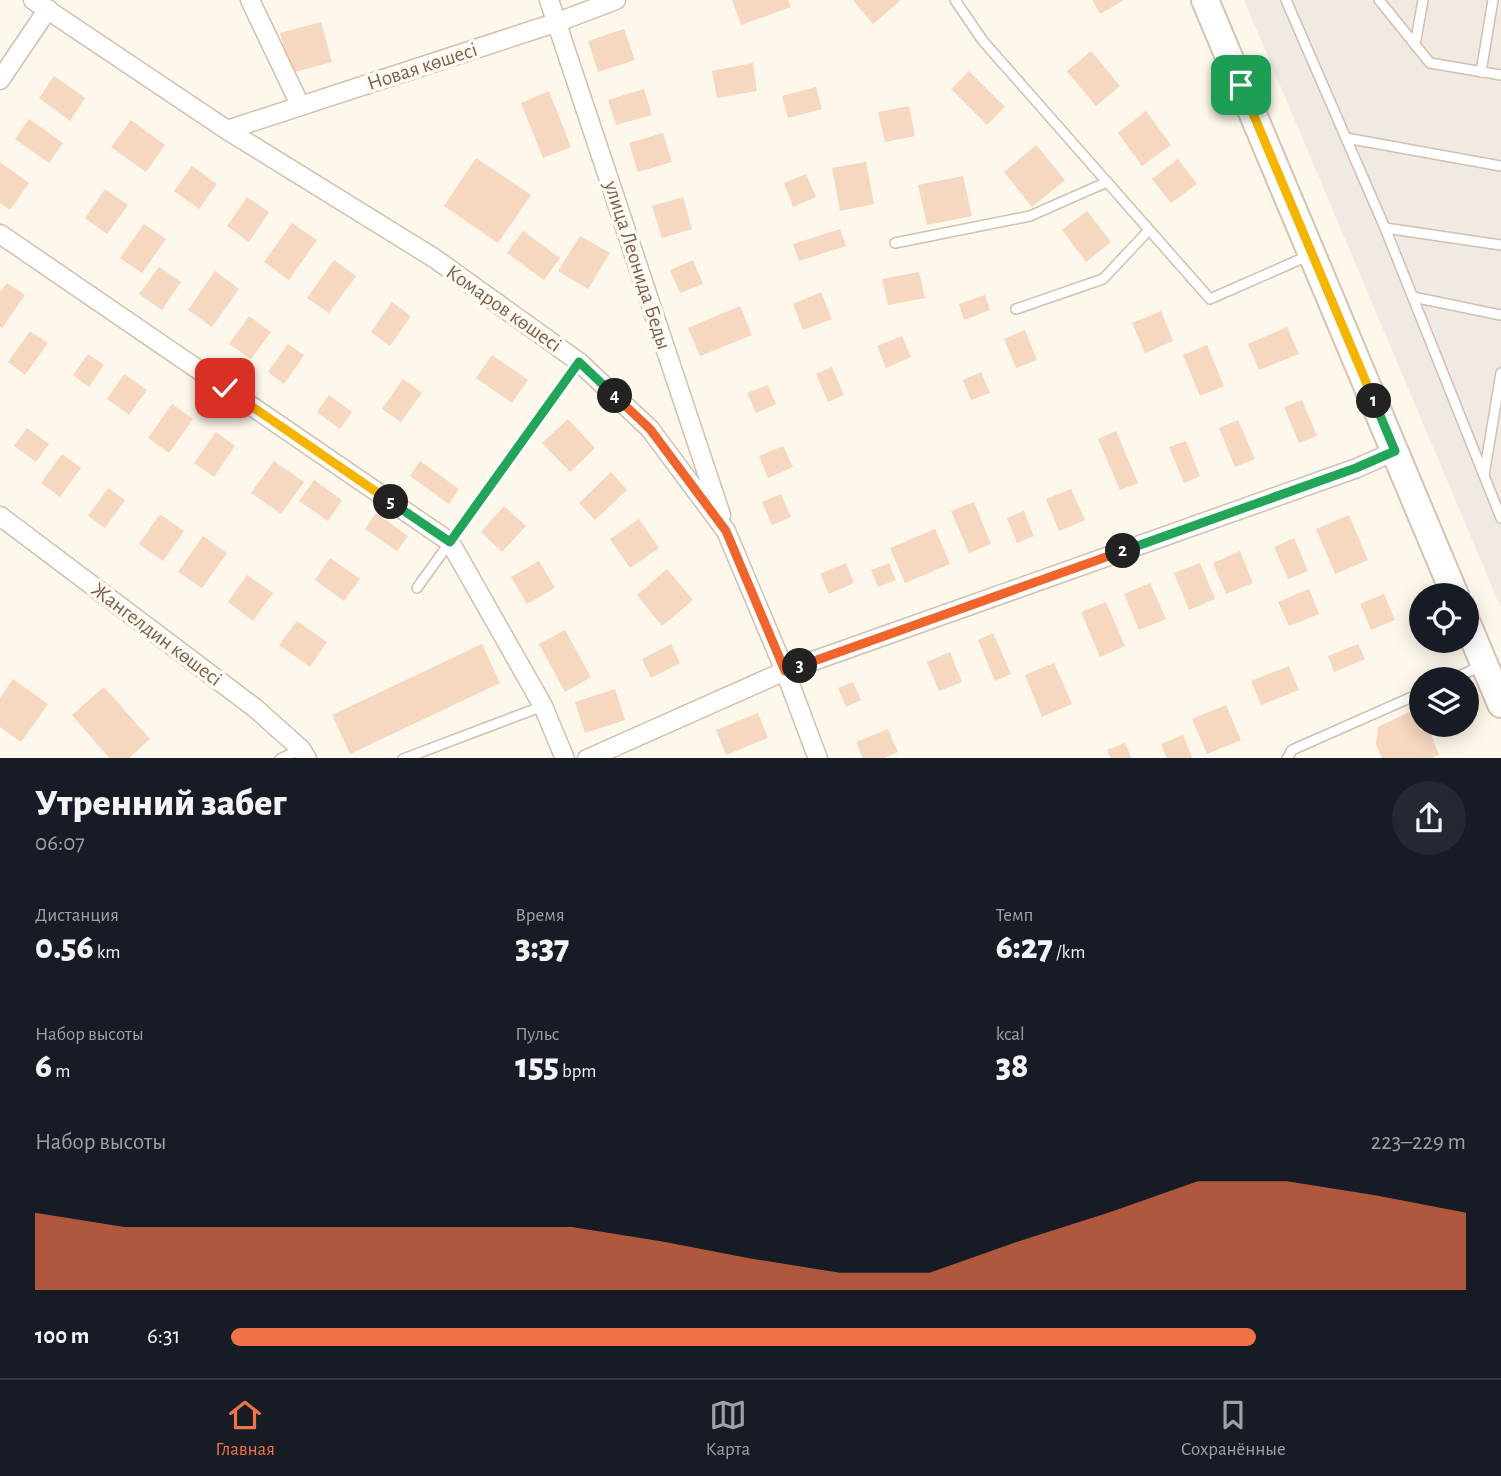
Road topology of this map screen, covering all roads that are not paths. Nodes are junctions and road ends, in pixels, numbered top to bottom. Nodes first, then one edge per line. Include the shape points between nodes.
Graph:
1 (250, 0) edge
2 (549, 0) edge
3 (616, 0) edge
4 (955, 0) edge
5 (1205, 0) edge
6 (1286, 0) edge
7 (1379, 0) edge
8 (1423, 0) edge
9 (1493, 0) edge
10 (45, 5) edge
11 (558, 22) junction
12 (1415, 45) junction
13 (1482, 72) junction
14 (1501, 75) edge
15 (0, 80) edge
16 (300, 105) junction
17 (227, 130) junction
18 (1346, 138) junction
19 (1501, 166) edge
20 (1107, 183) junction
21 (1385, 228) junction
22 (1149, 230) junction
23 (0, 234) edge
24 (895, 243) dead end
25 (1501, 246) edge
26 (1312, 254) junction
27 (1413, 297) junction
28 (1016, 309) dead end
29 (1501, 315) edge
30 (579, 362) junction
31 (1501, 373) edge
32 (1395, 451) junction
33 (1484, 476) junction
34 (0, 516) edge
35 (1501, 518) edge
36 (726, 531) junction
37 (450, 542) junction
38 (1450, 583) edge
39 (417, 588) dead end
40 (1479, 652) edge
41 (1484, 664) junction
42 (1478, 667) edge
43 (785, 671) junction
44 (1409, 699) edge
45 (1501, 704) edge
46 (542, 706) junction
47 (304, 754) edge
48 (280, 758) edge
49 (403, 758) edge
50 (565, 758) edge
51 (587, 758) edge
52 (818, 758) edge
53 (1287, 758) edge

1 - 16 street
2 - 11 street, улица Леонида Беды
3 - 11 street, Новая көшесі
4 - 20 lane via 983,41
5 - 26 street
6 - 18 lane
7 - 12 lane
8 - 12 lane
9 - 13 lane
10 - 15 street
10 - 17 street, Комаров көшесі
11 - 16 street, Новая көшесі
11 - 36 street, улица Леонида Беды
12 - 13 lane via 1430,63
13 - 14 lane
16 - 17 street, Новая көшесі
17 - 30 street, Комаров көшесі via 434,258
18 - 19 lane
18 - 21 lane
20 - 22 lane
20 - 24 lane via 1030,216
21 - 25 lane
21 - 27 lane
22 - 26 lane via 1210,299
22 - 28 lane via 1103,279
23 - 37 street
26 - 32 street
27 - 29 lane
27 - 33 lane
30 - 36 street, Комаров көшесі via 650,429
30 - 37 lane
31 - 33 lane
32 - 38 street
32 - 43 street
33 - 35 lane
34 - 47 street, Жангелдин көшесі via 255,708
36 - 43 street, Комаров көшесі
37 - 39 lane
37 - 46 street
40 - 41 street
41 - 42 lane
41 - 45 street
43 - 51 street
43 - 52 street, Комаров көшесі
44 - 53 lane via 1292,750
46 - 49 lane
46 - 50 street
47 - 48 lane

